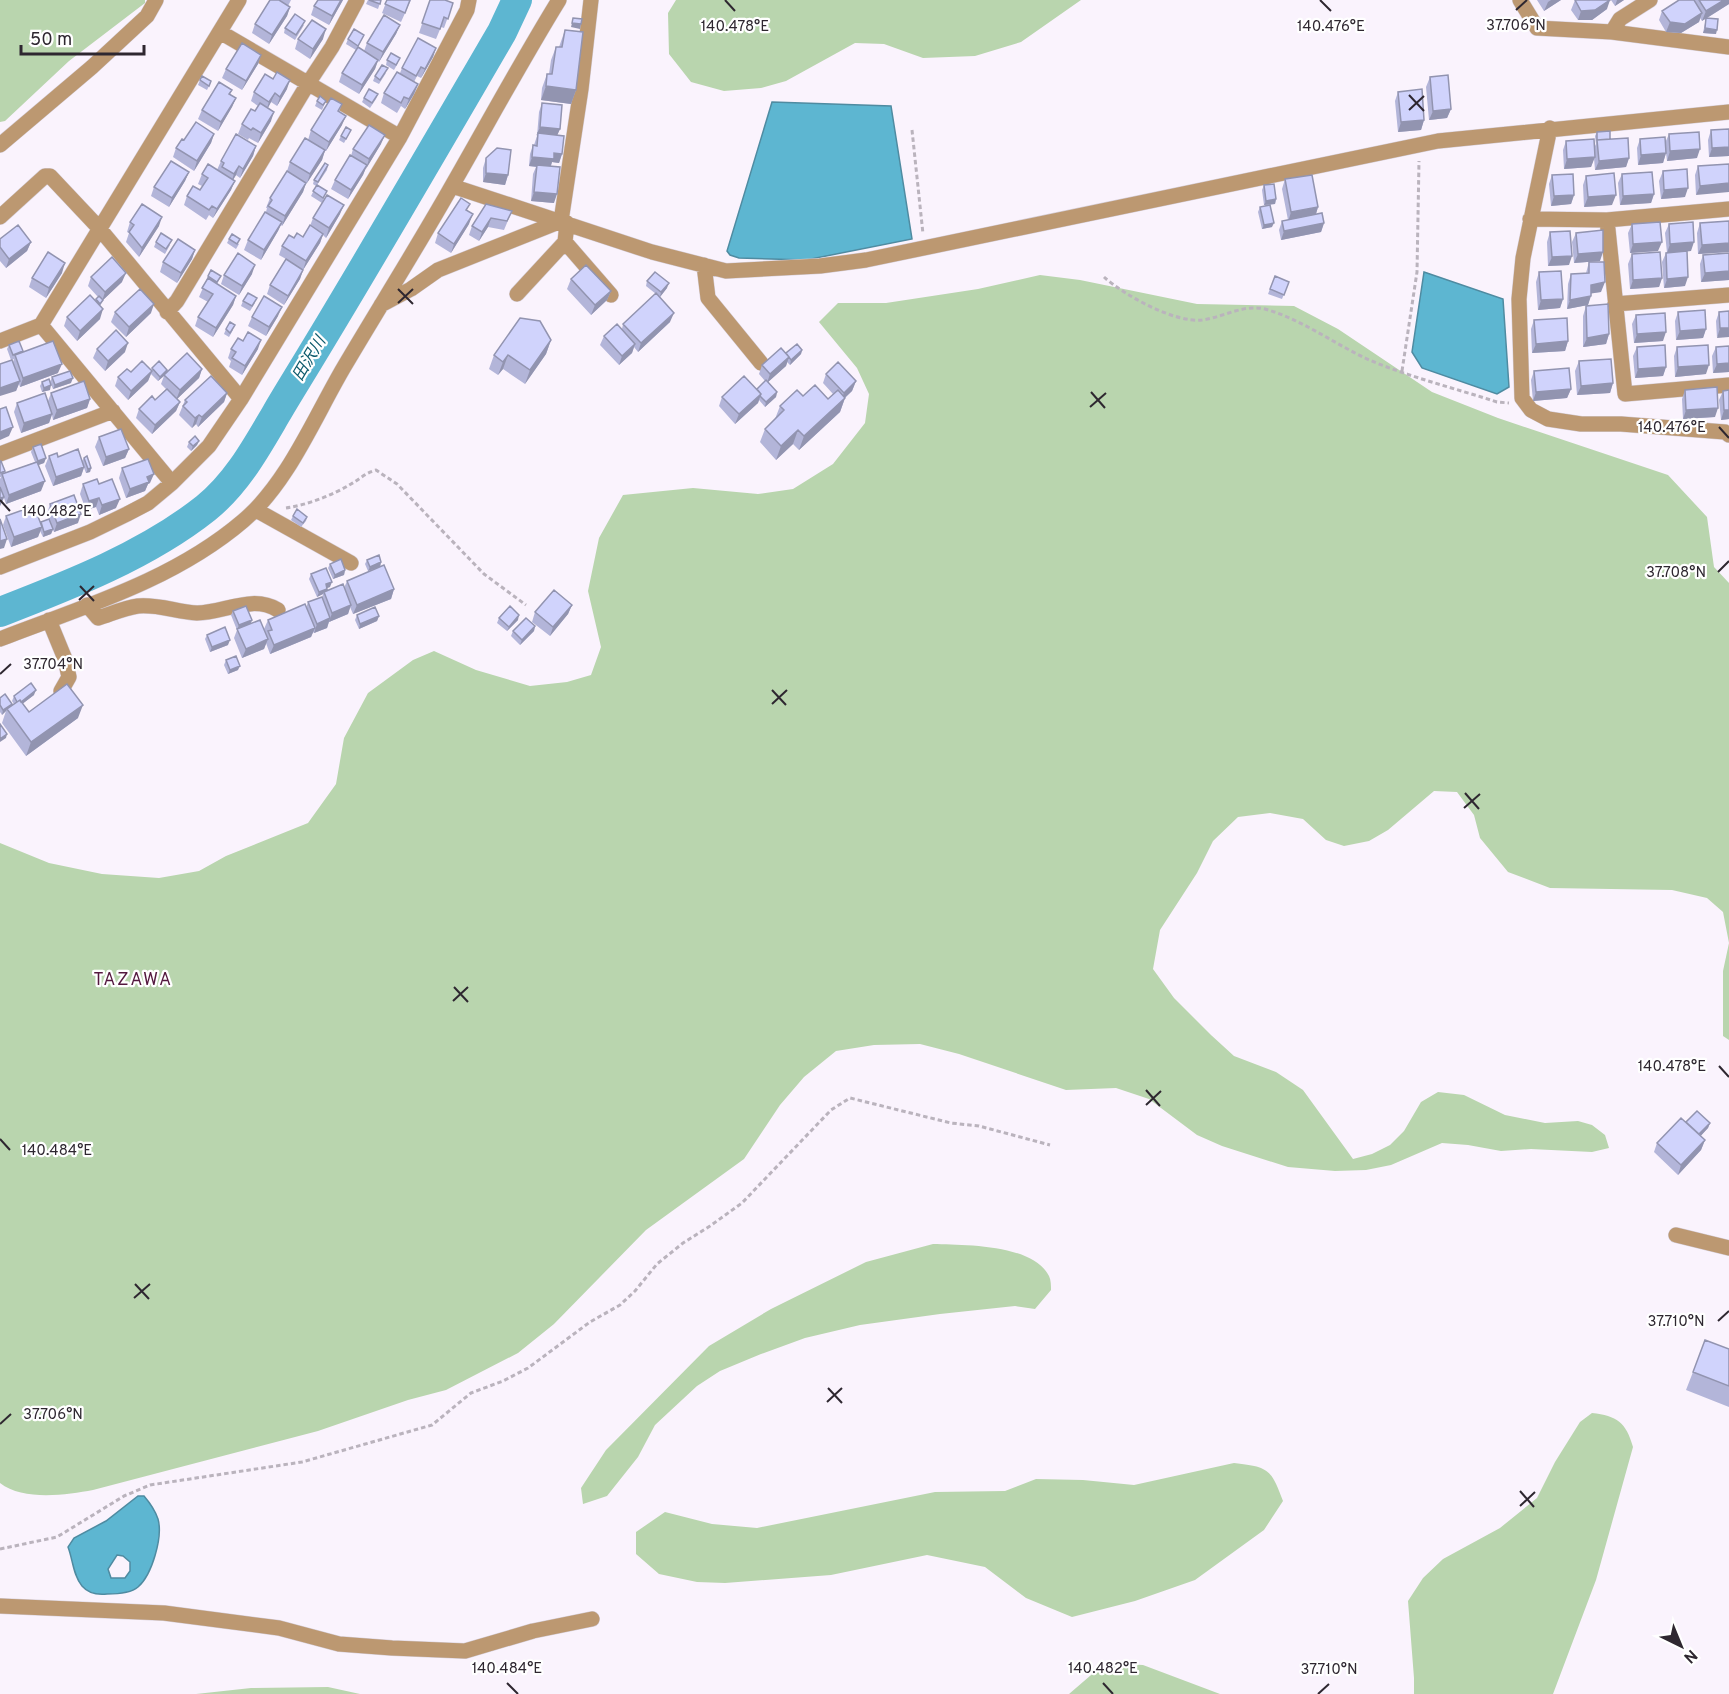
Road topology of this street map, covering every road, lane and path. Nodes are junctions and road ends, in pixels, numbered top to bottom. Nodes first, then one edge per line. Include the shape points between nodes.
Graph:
1 (156, 0) edge
2 (239, 0) edge
3 (357, 0) edge
4 (469, 0) edge
5 (559, 0) edge
6 (591, 0) edge
7 (1520, 0) edge
8 (1650, 0) edge
9 (220, 32) junction
10 (1611, 32) junction
11 (1729, 47) edge
12 (309, 82) junction
13 (1729, 112) edge
14 (1550, 128) junction
15 (912, 130) dead end
16 (400, 137) junction
17 (1420, 144) junction
18 (0, 145) edge
19 (452, 186) junction
20 (1729, 209) edge
21 (0, 217) edge
22 (1530, 219) junction
23 (1607, 220) junction
24 (564, 222) junction
25 (99, 228) junction
26 (565, 242) junction
27 (924, 248) junction
28 (704, 265) junction
29 (1104, 277) dead end
30 (518, 294) dead end
31 (611, 295) edge
32 (1729, 295) edge
33 (1615, 304) junction
34 (381, 305) junction
35 (167, 312) junction
36 (41, 325) junction
37 (0, 341) edge
38 (760, 363) edge
39 (1402, 371) junction
40 (1729, 385) edge
41 (241, 399) junction
42 (1527, 405) junction
43 (113, 411) junction
44 (1729, 435) edge
45 (0, 454) edge
46 (172, 483) junction
47 (259, 507) junction
48 (351, 563) dead end
49 (0, 567) edge
50 (87, 605) junction
51 (526, 605) dead end
52 (278, 610) dead end
53 (49, 620) junction
54 (0, 639) edge
55 (61, 691) edge
56 (1050, 1145) dead end
57 (1676, 1235) dead end
58 (1729, 1248) edge
59 (0, 1549) edge
60 (0, 1606) edge
61 (592, 1619) dead end

1 - 18 street via 147,16
2 - 9 street
3 - 12 street
4 - 16 street
5 - 19 street
6 - 24 street
7 - 10 street via 1538,28
8 - 10 street via 1620,19
9 - 12 street
9 - 25 street
10 - 11 street
12 - 16 street
12 - 35 street
13 - 14 street
14 - 17 street
14 - 22 street
15 - 27 path
16 - 41 street
17 - 27 street
17 - 39 path via 1417,272
19 - 24 street
19 - 34 street
20 - 23 street
21 - 25 street via 45,176 50,176
22 - 23 street
22 - 42 street via 1519,298 1522,398
23 - 33 street
24 - 26 street
24 - 28 street
24 - 34 street via 438,270
25 - 35 street
25 - 36 street
26 - 30 street
26 - 31 street
27 - 28 street via 820,266 726,271
28 - 38 street via 708,298
29 - 39 path via 1136,300 1192,320 1264,309
32 - 33 street
33 - 40 street via 1625,394
34 - 47 street via 287,468
35 - 41 street
36 - 37 street
36 - 43 street
39 - 42 path via 1497,402
41 - 46 street via 209,446
42 - 44 street via 1548,419 1581,424
43 - 45 street
43 - 46 street
46 - 49 street via 127,514
47 - 48 street
47 - 50 street via 206,550 173,569
47 - 51 path via 289,508 338,491 366,472 376,470 397,484 484,573
50 - 52 street via 98,618 137,606 201,613 256,603
50 - 53 street
53 - 54 street
53 - 55 street via 69,677
56 - 59 path via 850,1098 831,1110 742,1203 657,1264 620,1305 528,1368 471,1393 432,1425 302,1462 150,1485 124,1496 57,1537
57 - 58 street
60 - 61 street via 164,1613 279,1628 339,1644 465,1651

